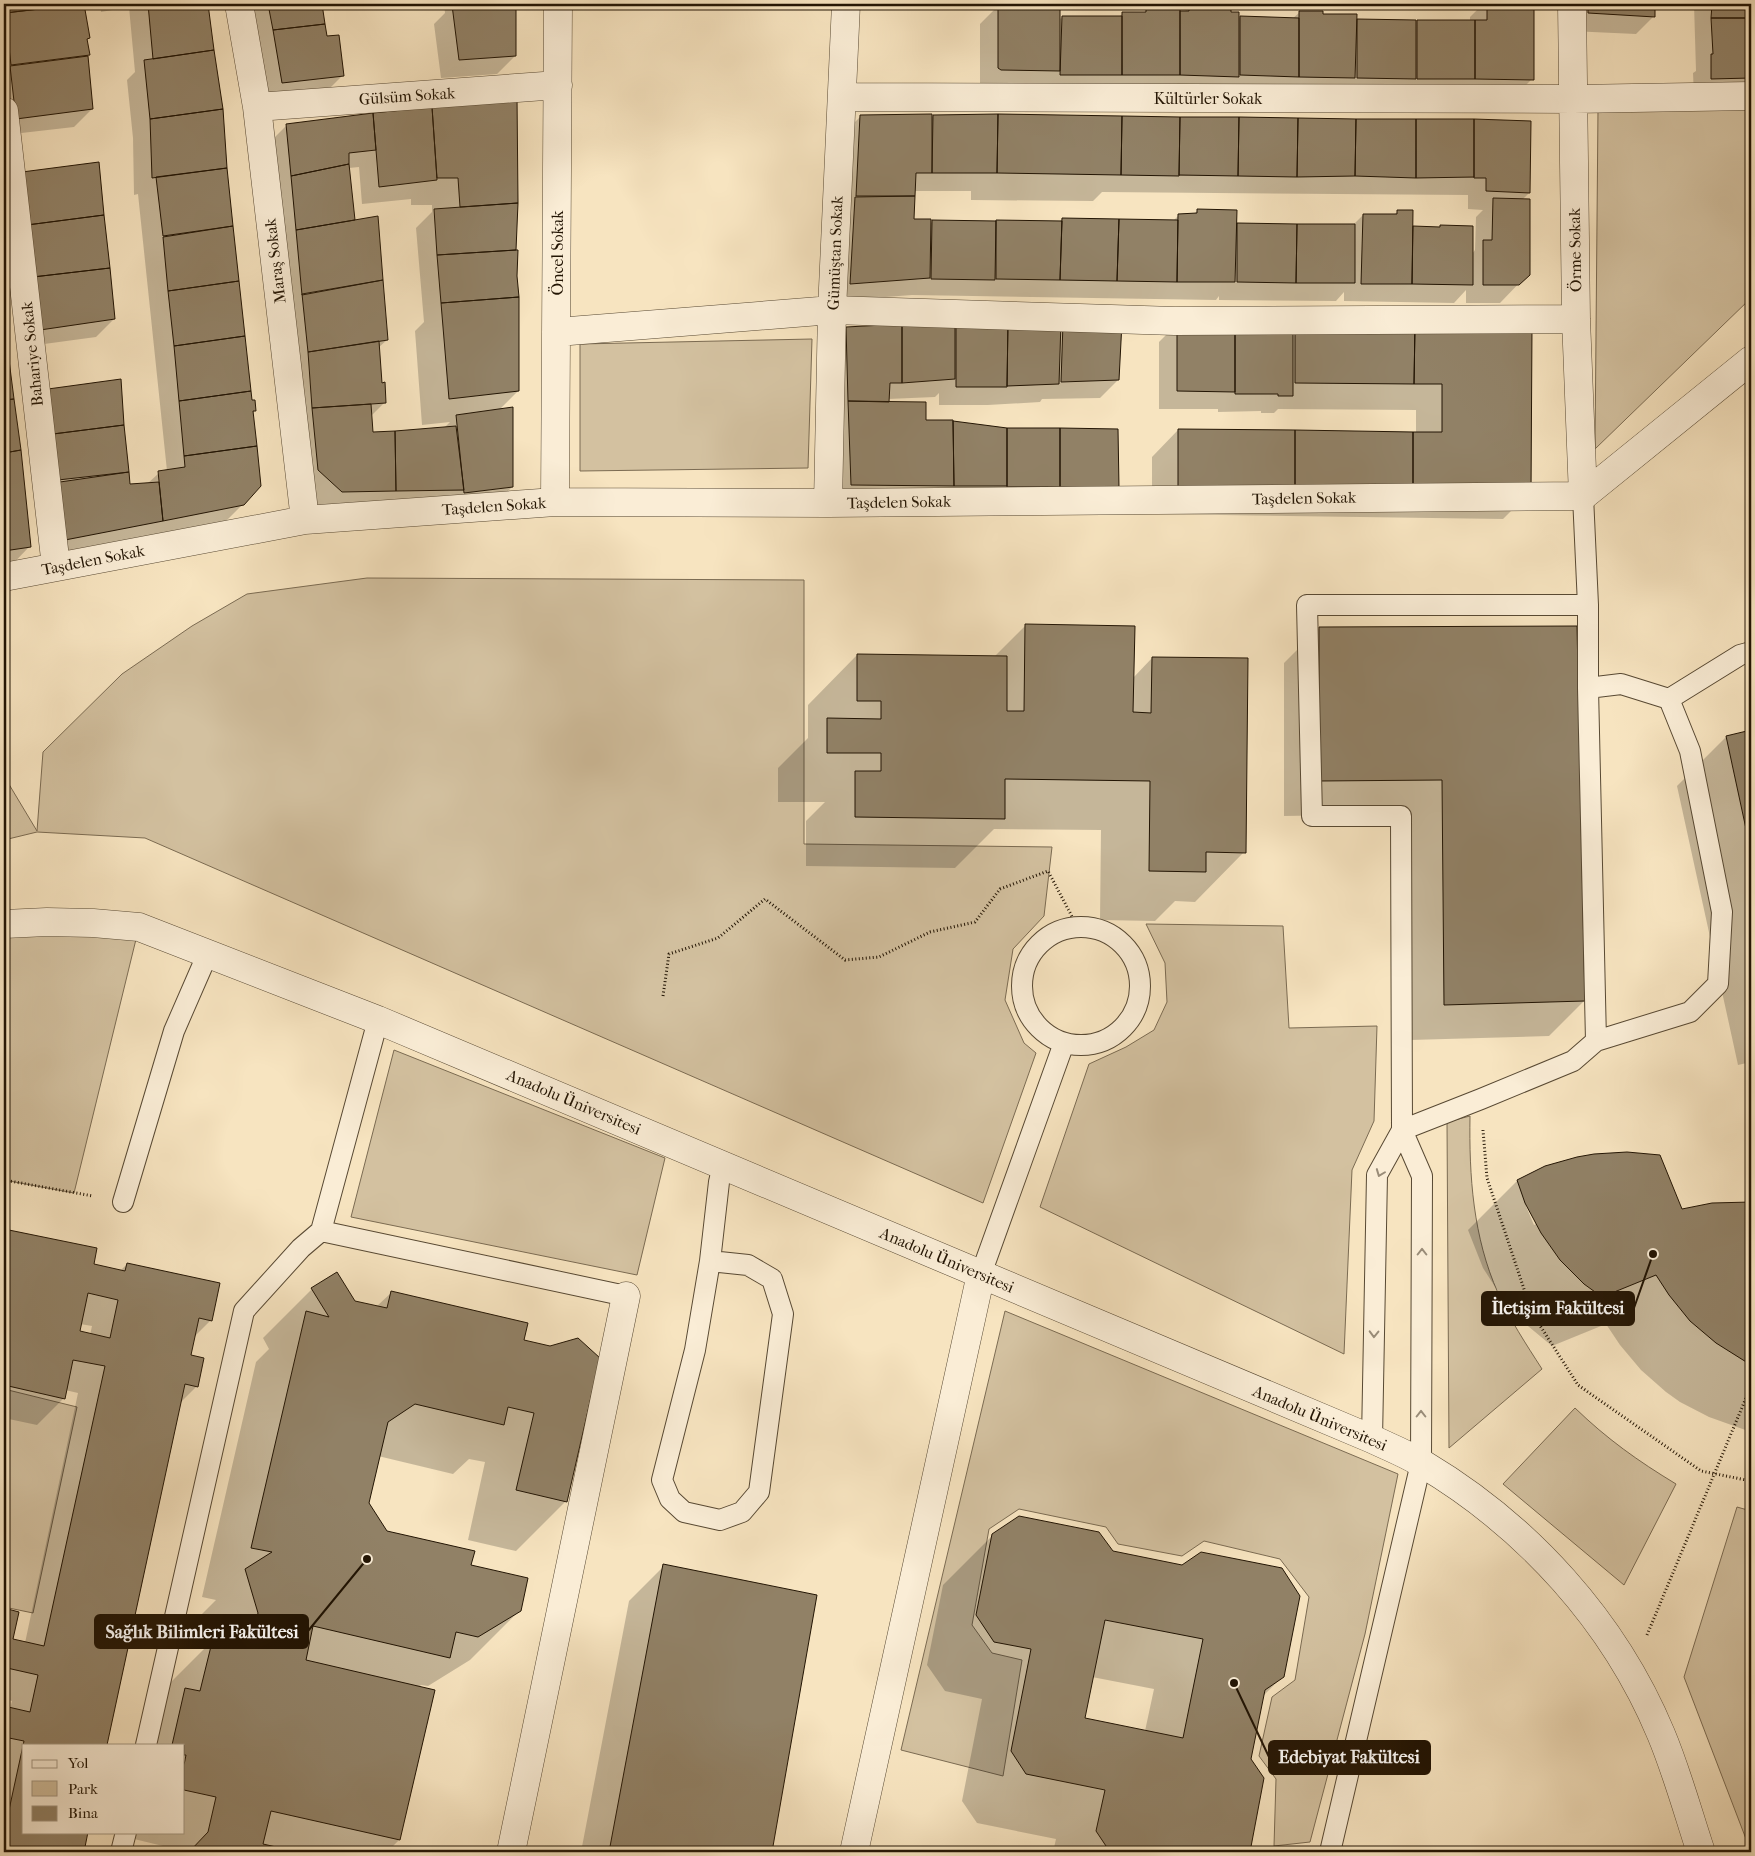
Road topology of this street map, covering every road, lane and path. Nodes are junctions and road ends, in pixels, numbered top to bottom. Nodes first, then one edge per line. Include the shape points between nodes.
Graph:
1 (239, 4) edge
2 (558, 4) edge
3 (846, 4) edge
4 (1572, 4) edge
5 (558, 85) junction
6 (1751, 96) edge
7 (842, 97) junction
8 (1574, 99) junction
9 (257, 107) junction
10 (4, 111) edge
11 (832, 310) junction
12 (1576, 319) junction
13 (557, 332) junction
14 (1751, 360) edge
15 (1583, 496) junction
16 (555, 502) junction
17 (828, 503) junction
18 (305, 520) junction
19 (56, 567) junction
20 (4, 576) edge
21 (1588, 605) junction
22 (1751, 652) edge
23 (1588, 688) junction
24 (1669, 698) junction
25 (4, 924) edge
26 (1077, 926) junction
27 (208, 953) junction
28 (663, 996) dead end
29 (378, 1020) junction
30 (1596, 1040) junction
31 (1064, 1042) junction
32 (1481, 1100) junction
33 (1402, 1130) junction
34 (723, 1165) junction
35 (4, 1180) edge
36 (123, 1202) joint
37 (321, 1231) junction
38 (710, 1261) junction
39 (981, 1274) junction
40 (626, 1296) joint
41 (1751, 1386) edge
42 (1372, 1439) junction
43 (1421, 1463) junction
44 (1714, 1474) junction
45 (1751, 1481) edge
46 (1631, 1674) junction
47 (146, 1744) edge
48 (126, 1834) edge
49 (121, 1852) edge
50 (511, 1852) edge
51 (854, 1852) edge
52 (1330, 1852) edge
53 (1701, 1852) edge

1 - 9 street, Maraş Sokak
2 - 5 street, Öncel Sokak
3 - 7 street, Gümüştan Sokak
4 - 8 street, Örme Sokak
5 - 9 street, Gülsüm Sokak
5 - 13 street, Öncel Sokak
6 - 8 street, Kültürler Sokak
7 - 8 street, Kültürler Sokak
7 - 11 street, Gümüştan Sokak
8 - 12 street, Örme Sokak
9 - 18 street, Maraş Sokak
10 - 19 street, Bahariye Sokak
11 - 12 street via 1174,321
11 - 13 street
11 - 17 street, Gümüştan Sokak
12 - 15 street, Örme Sokak
13 - 16 street, Öncel Sokak
14 - 15 street
15 - 17 street, Taşdelen Sokak
15 - 21 lane
16 - 17 street, Taşdelen Sokak
16 - 18 street, Taşdelen Sokak
18 - 19 street, Taşdelen Sokak
19 - 20 street, Taşdelen Sokak
21 - 23 lane
21 - 33 lane via 1307,605 1312,816 1401,816
22 - 24 lane via 1740,655
23 - 24 lane via 1621,684
23 - 30 lane
24 - 30 lane via 1690,751 1722,912 1718,984 1690,1012
25 - 27 street, Anadolu Üniversitesi via 93,923 139,927
26 - 28 path via 1048,871 1000,889 975,922 930,932 879,957 845,960 764,899 718,938 669,954
26 - 31 lane via 1057,931 1040,943 1028,959 1022,979 1023,1000 1032,1018 1046,1034
26 - 31 lane via 1098,929 1116,938 1130,953 1138,972 1139,992 1126,1023 1105,1040 1084,1045
27 - 29 street, Anadolu Üniversitesi
27 - 36 lane via 174,1032
29 - 34 street, Anadolu Üniversitesi
29 - 37 lane
30 - 32 lane via 1573,1061
31 - 39 lane
32 - 33 lane
32 - 44 path via 1487,1178 1532,1314 1578,1386 1701,1471
33 -> 42 lane via 1377,1175
43 -> 33 lane via 1422,1176
34 - 38 lane
34 - 39 street, Anadolu Üniversitesi
35 - 36 path
37 - 40 lane
37 - 47 lane via 301,1248 244,1311
38 - 38 lane via 695,1350 662,1480 670,1499 684,1512 720,1520 742,1512 759,1492 784,1314 772,1279 748,1265
39 - 42 street, Anadolu Üniversitesi
39 - 51 street
40 - 50 street
41 - 44 path
42 - 43 street, Anadolu Üniversitesi
43 - 46 street, Anadolu Üniversitesi via 1507,1524 1545,1560 1581,1599
43 - 52 lane
44 - 45 path
44 - 46 path
46 - 53 street, Anadolu Üniversitesi via 1662,1734
48 - 49 lane

